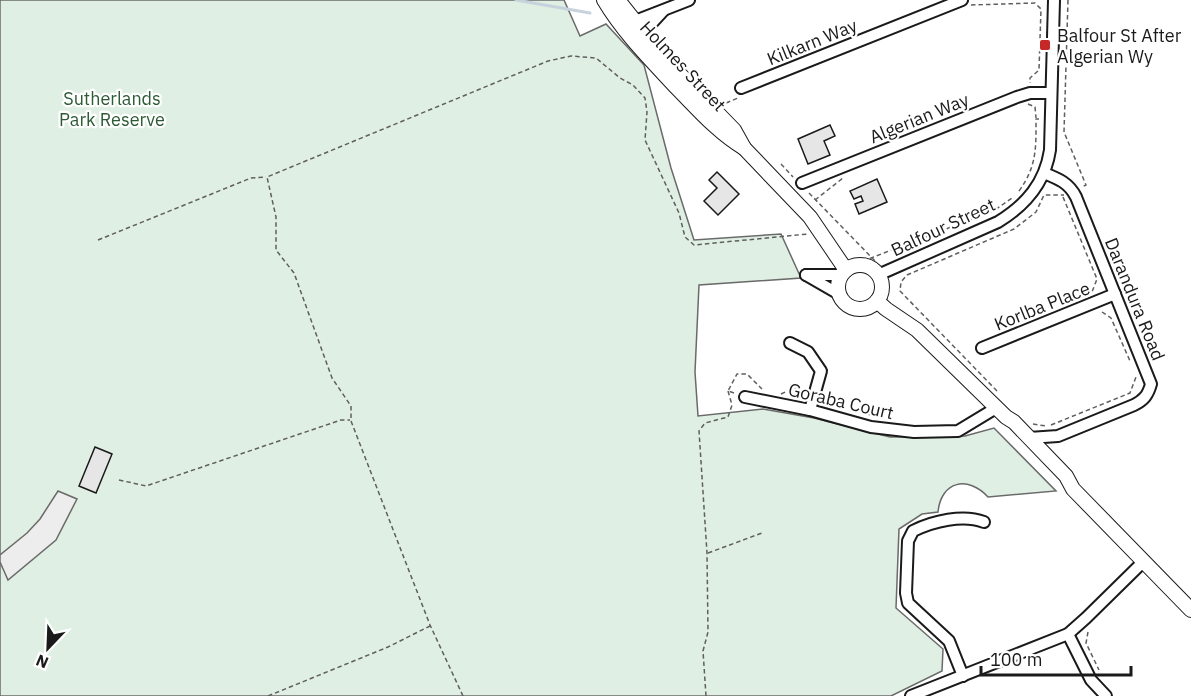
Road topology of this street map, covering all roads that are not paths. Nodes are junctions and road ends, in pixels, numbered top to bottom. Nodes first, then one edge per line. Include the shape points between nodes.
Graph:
1 (604, 0) edge
2 (618, 0) edge
3 (689, 0) edge
4 (1053, 0) edge
5 (965, 2) edge
6 (663, 11) junction
7 (628, 24) junction
8 (639, 38) junction
9 (744, 91) road end
10 (1051, 93) junction
11 (1044, 172) junction
12 (802, 183) dead end
13 (844, 272) junction
14 (878, 275) junction
15 (839, 294) junction
16 (1115, 294) junction
17 (877, 301) junction
18 (790, 343) dead end
19 (982, 348) dead end
20 (745, 397) road end
21 (810, 410) junction
22 (1001, 412) junction
23 (1029, 431) junction
24 (1059, 436) junction
25 (1050, 459) junction
26 (1073, 489) junction
27 (984, 522) dead end
28 (1144, 561) junction
29 (1191, 610) edge
30 (1068, 634) junction
31 (963, 676) junction
32 (911, 696) edge
33 (1106, 696) edge

1 - 7 main road, Holmes Street
2 - 7 main road, Holmes Street
3 - 6 street
4 - 10 street, Balfour Street
5 - 9 street, Kilkarn Way
6 - 7 street
6 - 8 street
7 - 8 main road, Holmes Street
8 - 13 main road, Holmes Street via 735,130 744,148 810,217
10 - 11 street, Balfour Street via 1050,150
10 - 12 street, Algerian Way via 1030,93
11 - 14 street, Balfour Street via 1032,194 998,222
11 - 16 street, Darandura Road via 1063,181
13 - 14 main road via 864,266
13 - 15 main road
13 - 15 street via 806,275
14 - 17 main road via 882,289
15 - 17 main road via 853,308 866,308
16 - 19 street, Korlba Place
16 - 24 street, Darandura Road via 1151,384 1148,394 1134,405
17 - 22 main road via 917,330
18 - 21 street via 808,352 820,371
20 - 21 street, Goraba Court
21 - 22 street, Goraba Court via 871,427 942,433 958,431
22 - 23 main road
22 - 26 main road via 1008,427 1059,481
23 - 24 street, Darandura Road
23 - 25 main road
24 - 25 street
25 - 26 main road
26 - 28 main road
27 - 31 street via 972,518 927,524 913,531 908,542 909,603 949,641
28 - 29 main road
28 - 30 street
30 - 31 street
30 - 33 street via 1091,680
31 - 32 street

